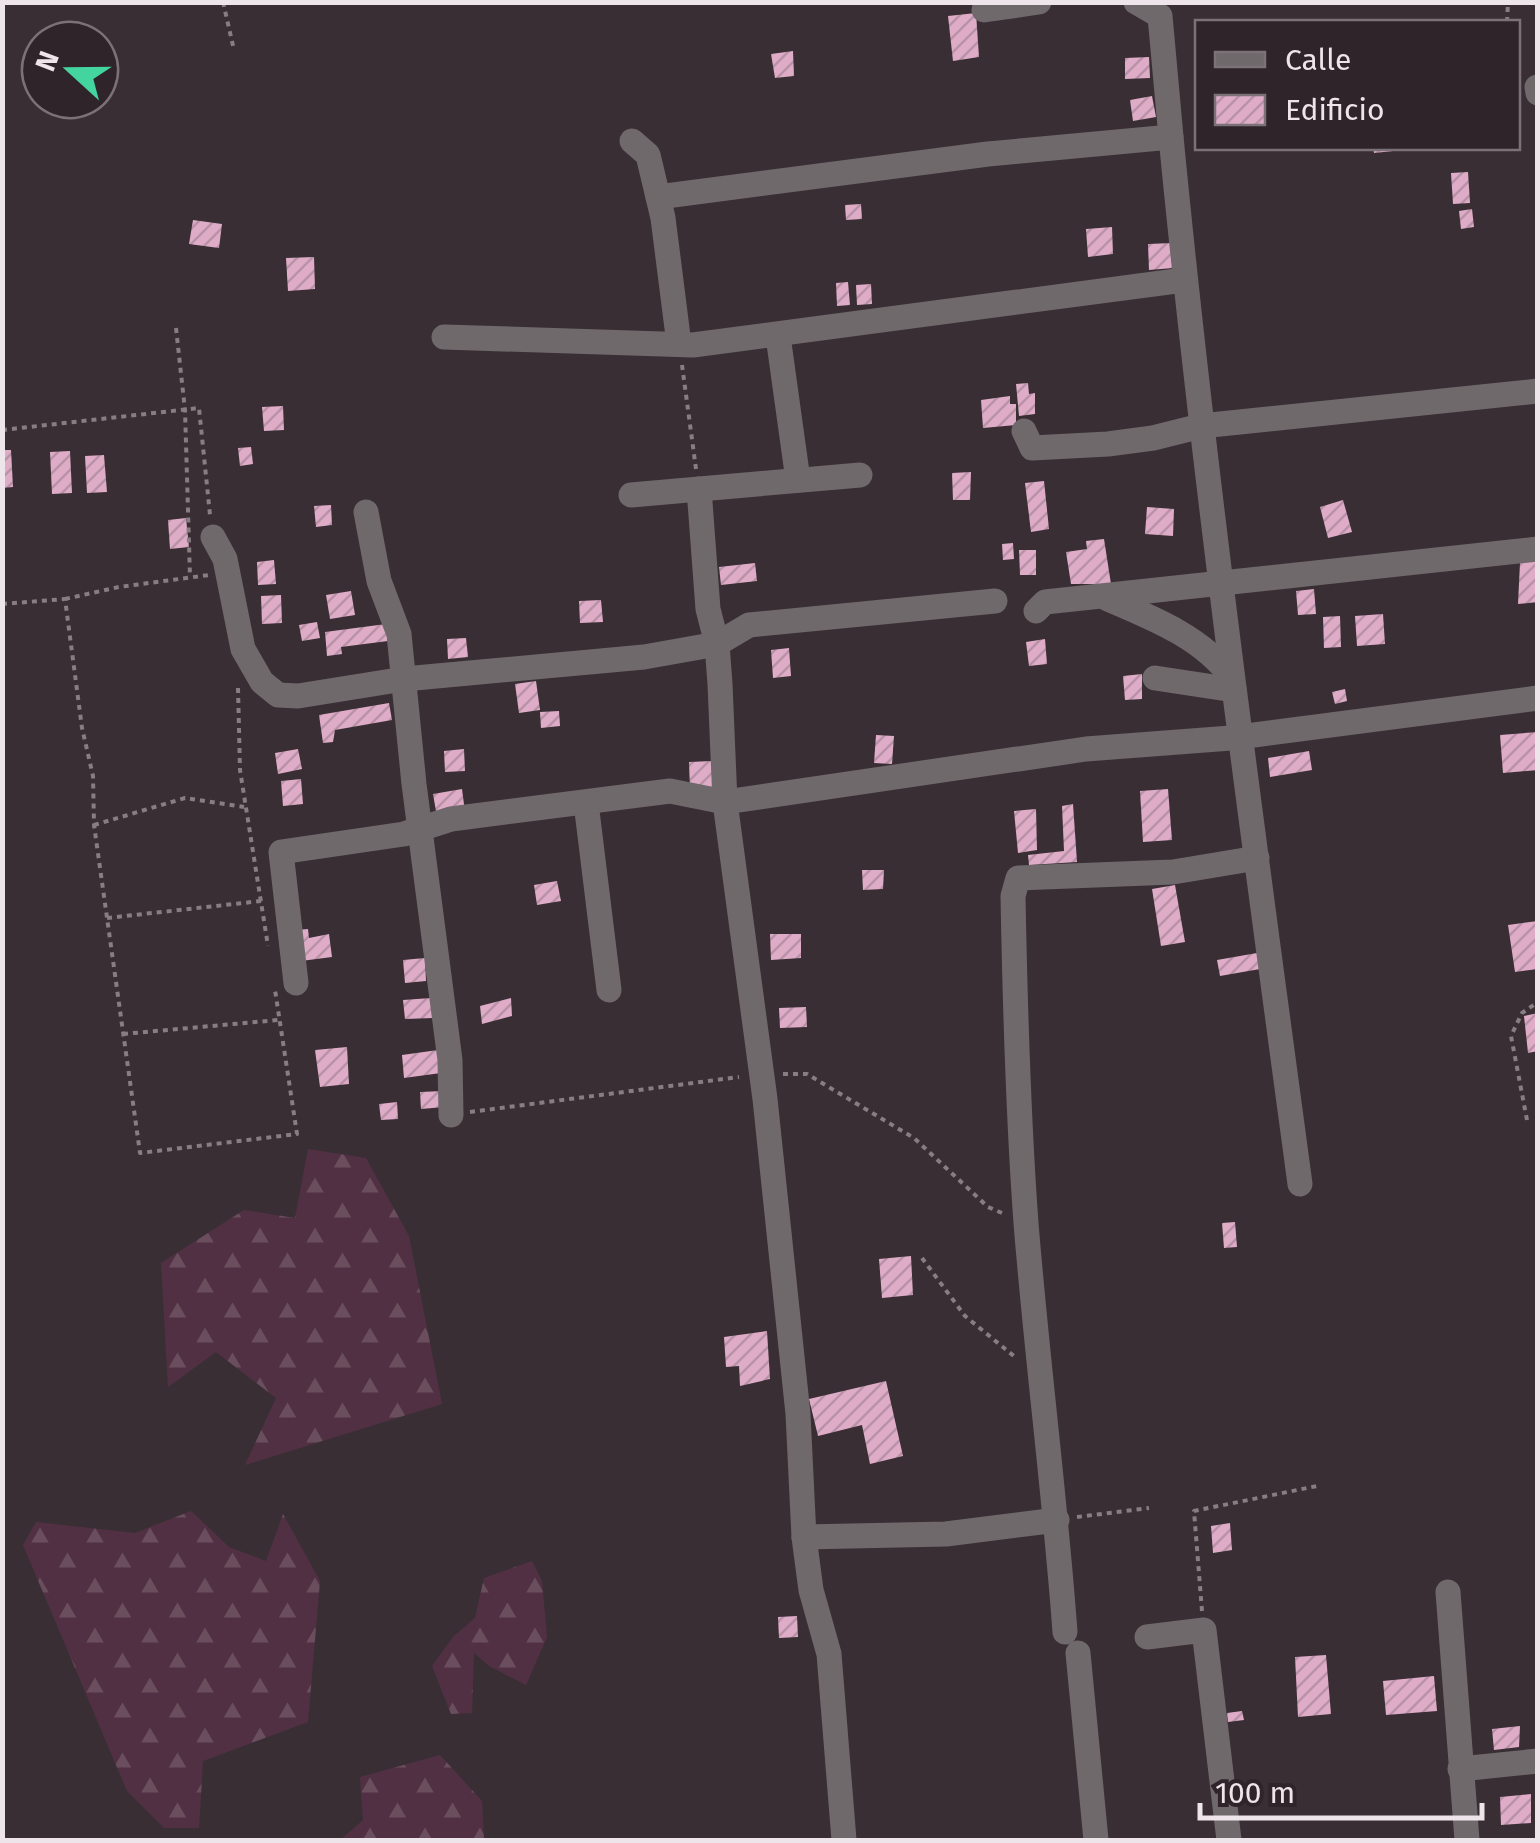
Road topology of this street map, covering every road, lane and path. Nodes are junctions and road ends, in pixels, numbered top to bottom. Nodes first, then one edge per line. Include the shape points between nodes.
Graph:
1 (223, 2) edge
2 (1039, 2) edge
3 (1136, 2) edge
4 (984, 10) dead end
5 (234, 50) dead end
6 (1172, 137) junction
7 (632, 141) dead end
8 (658, 197) junction
9 (1184, 280) junction
10 (176, 328) dead end
11 (444, 336) dead end
12 (778, 336) junction
13 (679, 344) junction
14 (1538, 391) edge
15 (185, 410) junction
16 (1201, 426) junction
17 (2, 430) edge
18 (1024, 432) dead end
19 (860, 474) dead end
20 (798, 480) junction
21 (698, 489) junction
22 (631, 495) dead end
23 (366, 512) dead end
24 (213, 538) joint
25 (1538, 548) edge
26 (216, 574) dead end
27 (190, 577) junction
28 (1220, 582) junction
29 (1105, 597) junction
30 (66, 599) junction
31 (995, 601) dead end
32 (2, 604) edge
33 (1036, 610) dead end
34 (716, 644) junction
35 (1154, 678) dead end
36 (404, 679) junction
37 (1233, 684) junction
38 (238, 687) dead end
39 (1538, 698) edge
40 (1240, 735) junction
41 (725, 802) junction
42 (586, 803) junction
43 (246, 808) junction
44 (94, 825) junction
45 (422, 828) junction
46 (1256, 858) junction
47 (261, 901) junction
48 (107, 918) junction
49 (270, 960) dead end
50 (284, 982) joint
51 (609, 990) dead end
52 (1538, 1002) edge
53 (279, 1020) junction
54 (123, 1034) junction
55 (451, 1114) dead end
56 (1527, 1120) dead end
57 (1300, 1184) dead end
58 (922, 1258) dead end
59 (1042, 1379) junction
60 (1317, 1486) dead end
61 (1149, 1508) dead end
62 (1057, 1520) junction
63 (804, 1537) junction
64 (1448, 1592) dead end
65 (1204, 1630) junction
66 (1147, 1637) dead end
67 (1538, 1761) edge
68 (1460, 1769) junction
69 (844, 1840) edge
70 (1096, 1840) edge
71 (1229, 1840) edge
72 (1467, 1840) edge

1 - 5 path
2 - 4 street
3 - 6 street via 1160,16
6 - 8 street
6 - 9 street
7 - 8 street via 648,155
8 - 13 street
9 - 12 street
9 - 16 street
10 - 15 path
11 - 13 street
12 - 13 street
12 - 20 street
13 - 21 path
14 - 16 street
15 - 17 path
15 - 24 path via 200,408
15 - 27 path
16 - 18 street via 1154,438 1032,448
16 - 28 street
19 - 20 street
20 - 21 street
21 - 22 street
21 - 34 street
23 - 36 street via 378,581 399,634
24 - 36 street via 224,559 242,649 278,695
25 - 28 street
26 - 27 path
27 - 30 path
28 - 29 street
28 - 37 street
29 - 33 street via 1044,602
29 - 37 street via 1217,658
30 - 32 path
30 - 44 path via 93,776
31 - 34 street via 749,624
34 - 36 street
34 - 41 street
35 - 37 street
36 - 45 street
37 - 40 street
38 - 43 path
39 - 40 street
40 - 41 street via 1086,749
40 - 46 street
41 - 42 street via 670,791
41 - 63 street via 766,1099
42 - 45 street
42 - 51 street
43 - 44 path via 184,798
43 - 47 path
44 - 48 path
45 - 50 street via 281,852
45 - 55 street
46 - 57 street
46 - 59 street via 1173,872 1018,878 1015,1007
47 - 48 path
47 - 49 path
48 - 54 path
50 - 53 path
52 - 56 path via 1522,1012 1510,1036
53 - 54 path
53 - 54 path via 297,1134 140,1152
58 - 59 path via 965,1316
59 - 62 street
60 - 65 path via 1194,1511
61 - 62 path
62 - 63 street via 946,1534
62 - 70 street
63 - 69 street via 810,1590 829,1654
64 - 68 street
65 - 66 street
65 - 71 street
67 - 68 street
68 - 72 street

